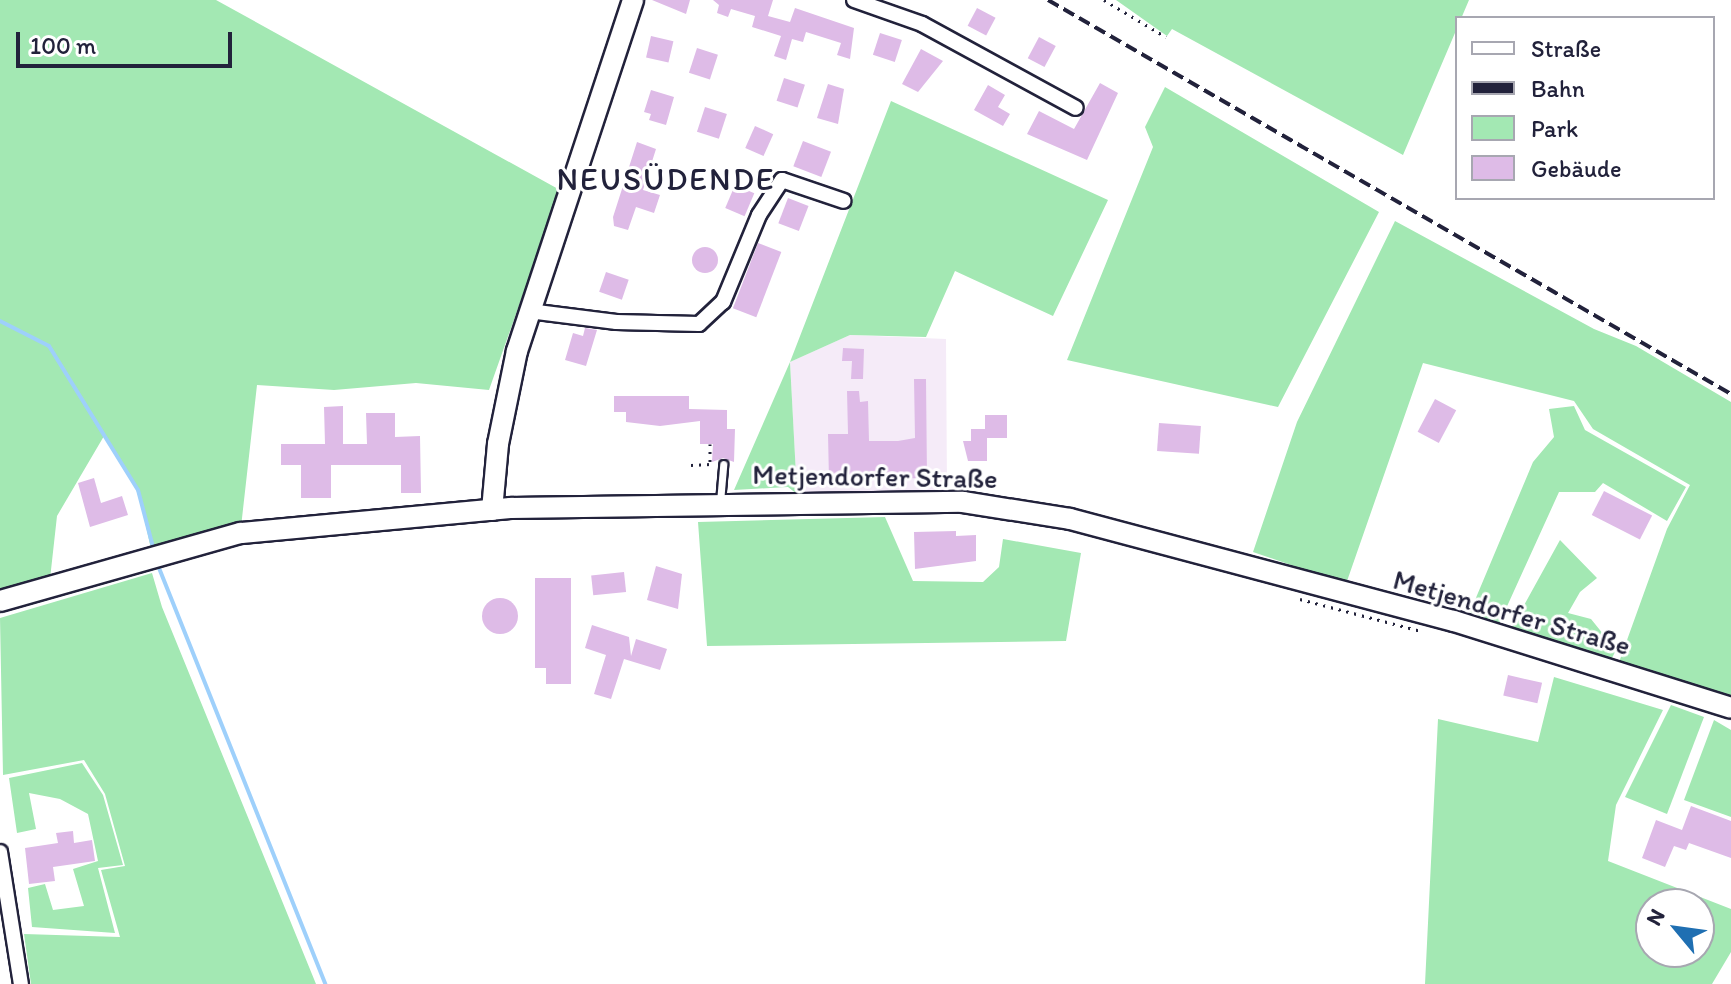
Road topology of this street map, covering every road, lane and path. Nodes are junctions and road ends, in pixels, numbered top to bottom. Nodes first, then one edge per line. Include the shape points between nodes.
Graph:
1 (633, 0) edge
2 (854, 0) edge
3 (1104, 0) edge
4 (1166, 37) dead end
5 (1076, 108) dead end
6 (844, 201) dead end
7 (529, 311) junction
8 (710, 444) dead end
9 (710, 464) junction
10 (723, 464) joint
11 (691, 465) dead end
12 (720, 502) junction
13 (492, 510) junction
14 (1290, 597) dead end
15 (0, 601) edge
16 (1434, 632) dead end
17 (1731, 708) edge
18 (0, 852) edge
19 (21, 984) edge

1 - 7 street
2 - 5 street via 922,24
3 - 4 path
6 - 7 street via 782,180 759,215 723,302 699,324 616,322
7 - 13 street via 505,399
8 - 9 path
9 - 10 path
9 - 11 path
10 - 12 lane
12 - 13 street, Metjendorfer Straße
12 - 17 street, Metjendorfer Straße via 933,500 1036,511 1454,621
13 - 15 street, Metjendorfer Straße via 241,533
14 - 16 path
18 - 19 street

